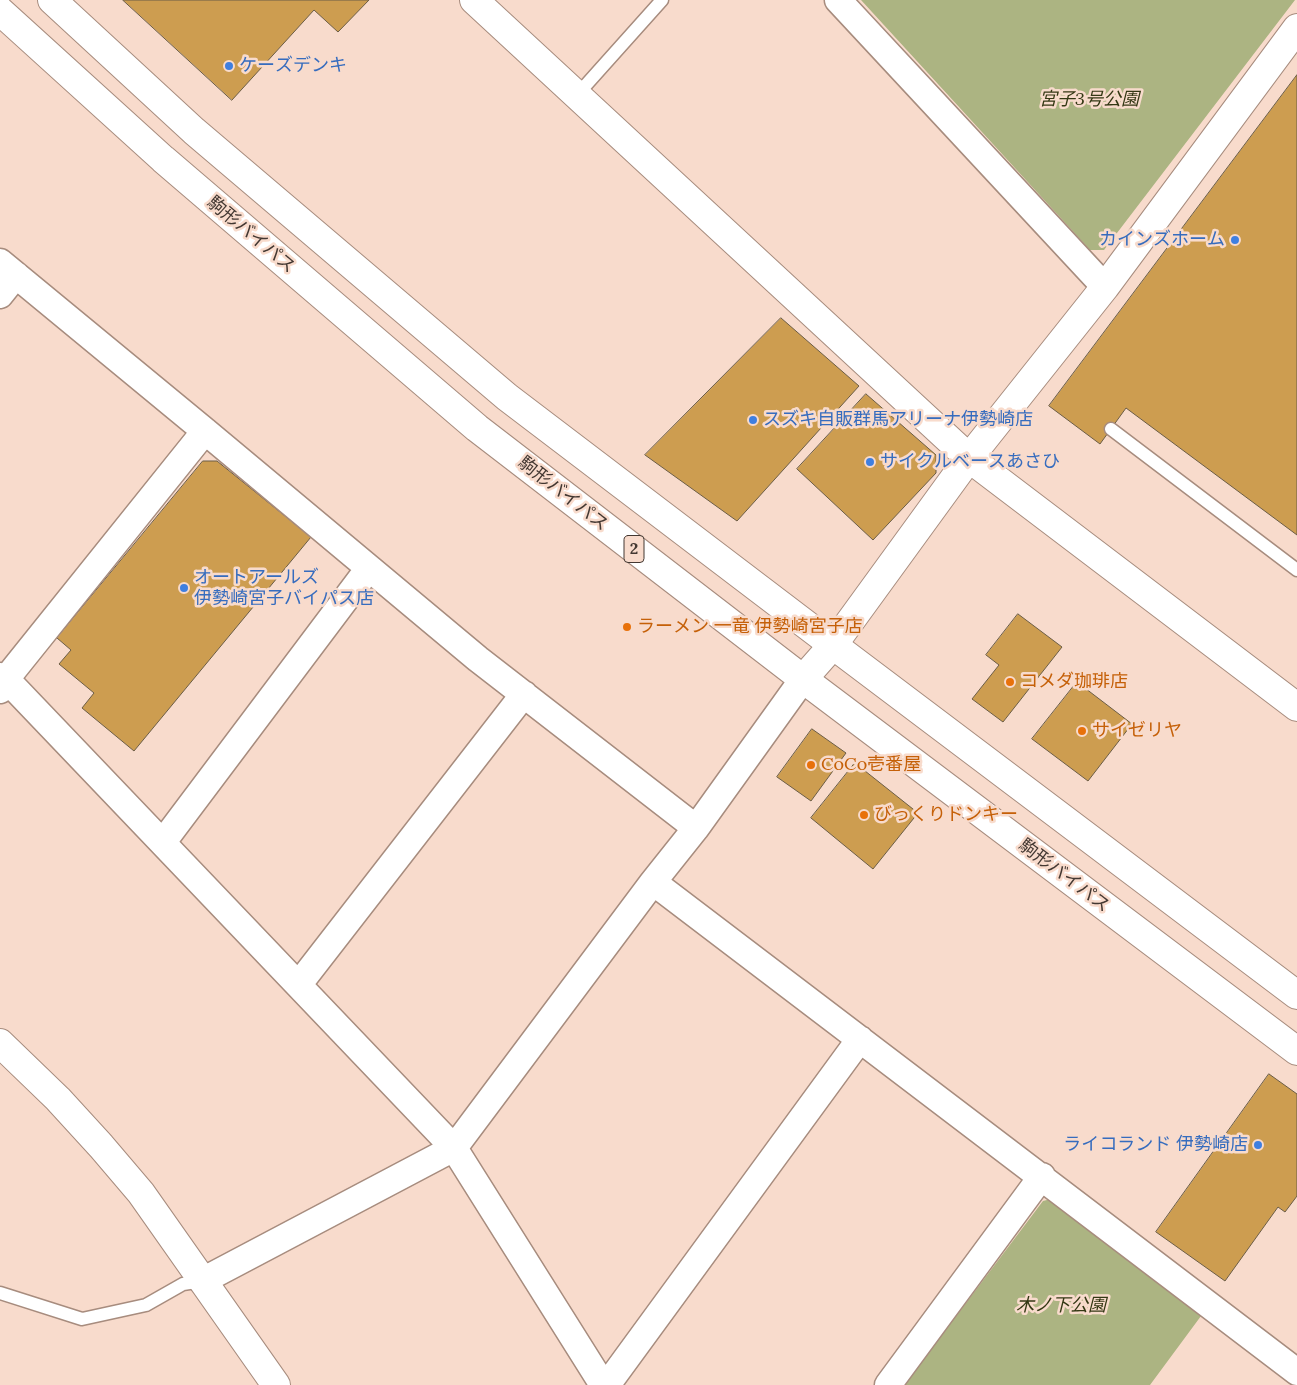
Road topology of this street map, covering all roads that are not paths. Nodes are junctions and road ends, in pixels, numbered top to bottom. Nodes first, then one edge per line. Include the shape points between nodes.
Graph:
1 (52, 0) edge
2 (474, 0) edge
3 (662, 0) edge
4 (838, 0) edge
5 (0, 11) edge
6 (1297, 28) edge
7 (577, 96) junction
8 (5, 278) edge
9 (1105, 286) junction
10 (1111, 430) dead end
11 (206, 431) junction
12 (970, 458) junction
13 (369, 568) junction
14 (1297, 570) edge
15 (833, 645) junction
16 (804, 679) junction
17 (2, 682) edge
18 (524, 694) junction
19 (1297, 707) edge
20 (696, 828) junction
21 (163, 842) junction
22 (653, 882) junction
23 (299, 984) junction
24 (1297, 995) edge
25 (860, 1039) junction
26 (0, 1043) edge
27 (1297, 1052) edge
28 (454, 1148) junction
29 (1042, 1176) junction
30 (202, 1281) junction
31 (0, 1293) edge
32 (1297, 1372) edge
33 (276, 1385) edge
34 (605, 1385) edge
35 (888, 1385) edge

1 - 15 main road via 194,131 507,397
2 - 7 main road
3 - 7 lane
4 - 9 street
5 - 16 main road, 駒形バイパス / 2 via 163,159 477,428
6 - 9 main road
7 - 12 main road
8 - 11 street
9 - 12 main road
10 - 14 lane
11 - 13 street
11 - 17 street
12 - 15 main road
12 - 19 main road
13 - 18 street
13 - 21 street
15 - 16 main road
15 - 24 main road
16 - 20 street
16 - 27 main road, 駒形バイパス / 2
17 - 21 street
18 - 20 street
18 - 23 street
20 - 22 street
21 - 23 street
22 - 25 street
22 - 28 street
23 - 28 street
25 - 29 street
25 - 34 street
26 - 30 main road via 58,1099 141,1193
28 - 30 street
28 - 34 street
29 - 32 street
29 - 35 street
30 - 31 lane via 183,1284 146,1305 82,1319
30 - 33 main road

